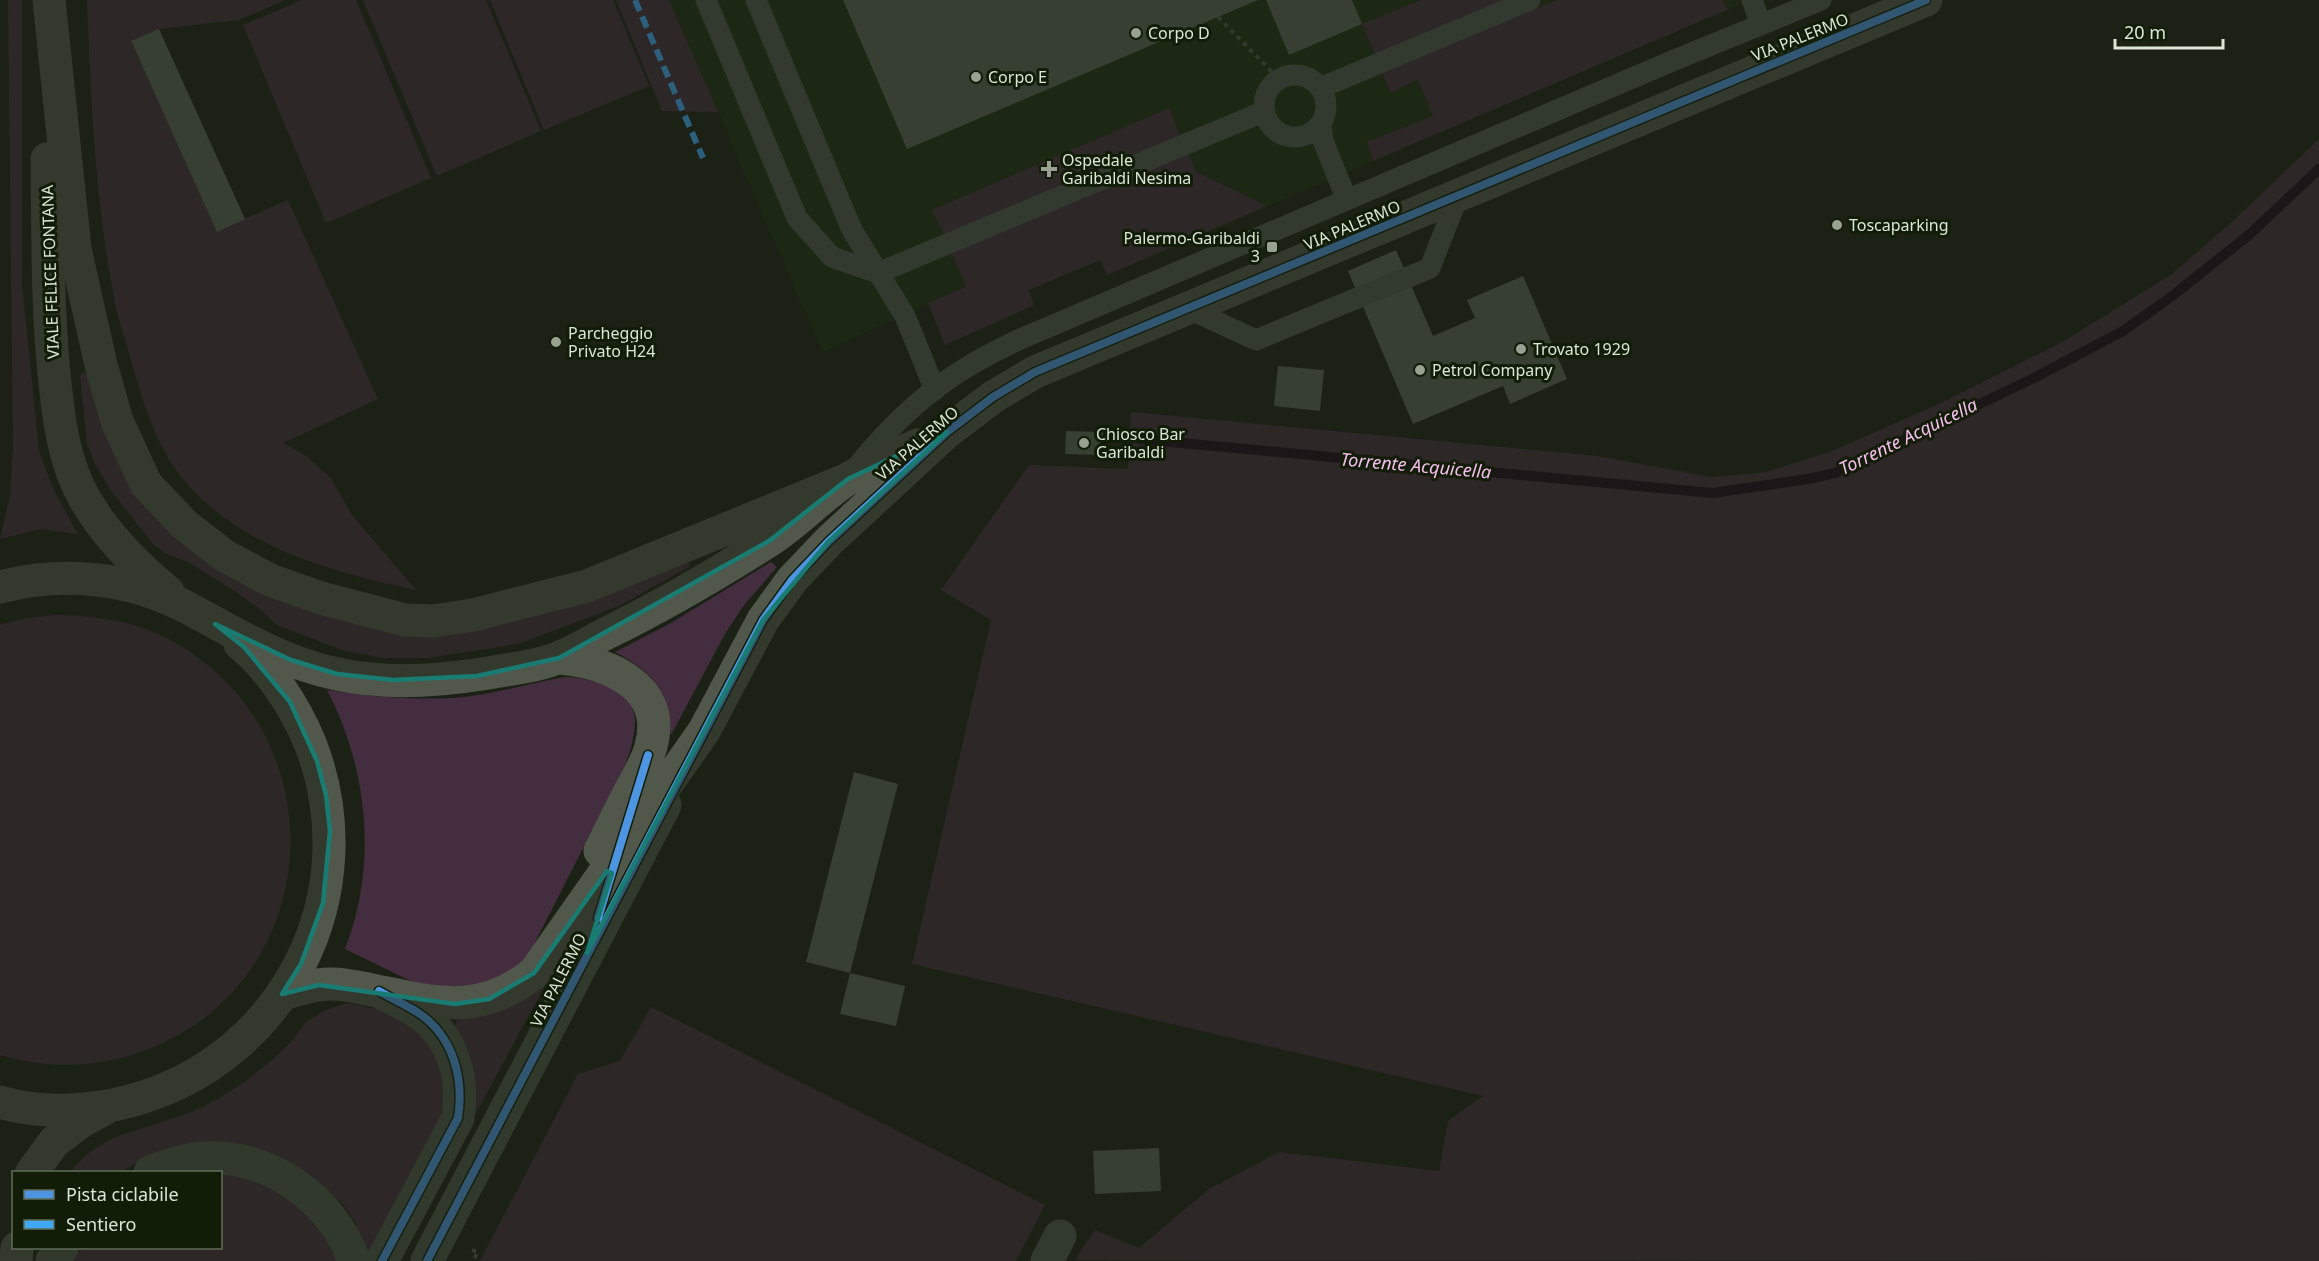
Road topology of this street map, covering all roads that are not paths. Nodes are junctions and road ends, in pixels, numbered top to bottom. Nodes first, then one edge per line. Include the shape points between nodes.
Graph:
1 (47, 0) edge
2 (706, 0) edge
3 (756, 0) edge
4 (1530, 0) edge
5 (1752, 0) edge
6 (1821, 0) edge
7 (1926, 0) edge
8 (1761, 25) junction
9 (1320, 88) junction
10 (1265, 111) junction
11 (1321, 124) junction
12 (1300, 137) junction
13 (1459, 194) junction
14 (1342, 202) junction
15 (878, 273) junction
16 (1187, 308) junction
17 (935, 390) junction
18 (947, 432) junction
19 (848, 479) junction
20 (0, 586) edge
21 (185, 606) junction
22 (215, 624) junction
23 (559, 658) junction
24 (704, 731) junction
25 (648, 755) junction
26 (617, 856) junction
27 (587, 953) junction
28 (548, 956) junction
29 (379, 992) junction
30 (282, 994) junction
31 (0, 1102) edge
32 (112, 1106) junction
33 (33, 1171) edge
34 (155, 1171) edge
35 (61, 1249) edge
36 (52, 1261) edge
37 (354, 1261) edge
38 (382, 1261) edge
39 (427, 1261) edge

1 - 19 main road via 75,249 117,421 146,484 185,525 225,556 270,580 321,598 405,620 433,621 587,586
1 - 21 main road, VIALE FELICE FONTANA via 49,321 58,416 66,455 80,490 109,534 137,565
2 - 15 lane via 797,218 832,257
3 - 15 lane via 852,230
4 - 9 lane
5 - 8 lane
6 - 8 lane
7 - 13 main road, VIA PALERMO
8 - 14 lane
9 - 10 lane via 1297,75 1280,80 1268,93
9 - 11 lane via 1326,106
10 - 12 lane via 1268,121 1281,134
10 - 15 lane
11 - 12 lane
11 - 14 lane
12 - 14 lane via 1312,146
13 - 16 main road, VIA PALERMO
13 - 16 lane via 1430,268 1256,340
14 - 17 lane via 1018,340 967,367
15 - 17 lane via 905,316
16 - 18 main road, VIA PALERMO via 1035,372 993,397
17 - 19 lane via 876,442
18 - 19 main road
18 - 24 main road, VIA PALERMO via 792,580 763,620
19 - 23 main road via 769,541 640,617
20 - 21 main road via 52,578 89,579 124,584
21 - 22 main road
22 - 23 main road via 291,660 337,674 393,680 477,676
22 - 30 main road via 244,647 290,702 317,761 326,795 330,831 323,903 301,964
23 - 25 main road via 600,665 634,684 647,702 653,723
24 - 26 main road
24 - 27 street, VIA PALERMO
25 - 26 street
25 - 28 main road
26 - 27 street
26 - 28 main road
27 - 39 street, VIA PALERMO
28 - 29 main road via 534,973 506,993 472,1003 437,1002
29 - 30 main road via 356,986 319,985
29 - 38 street via 418,1013 438,1031 456,1066 460,1092 458,1118
30 - 32 main road via 233,1048 205,1069 166,1089
31 - 32 main road via 39,1109
32 - 33 main road via 82,1121 54,1142
34 - 37 street via 204,1158 235,1160 269,1170 303,1190 327,1212 343,1234
35 - 36 street

